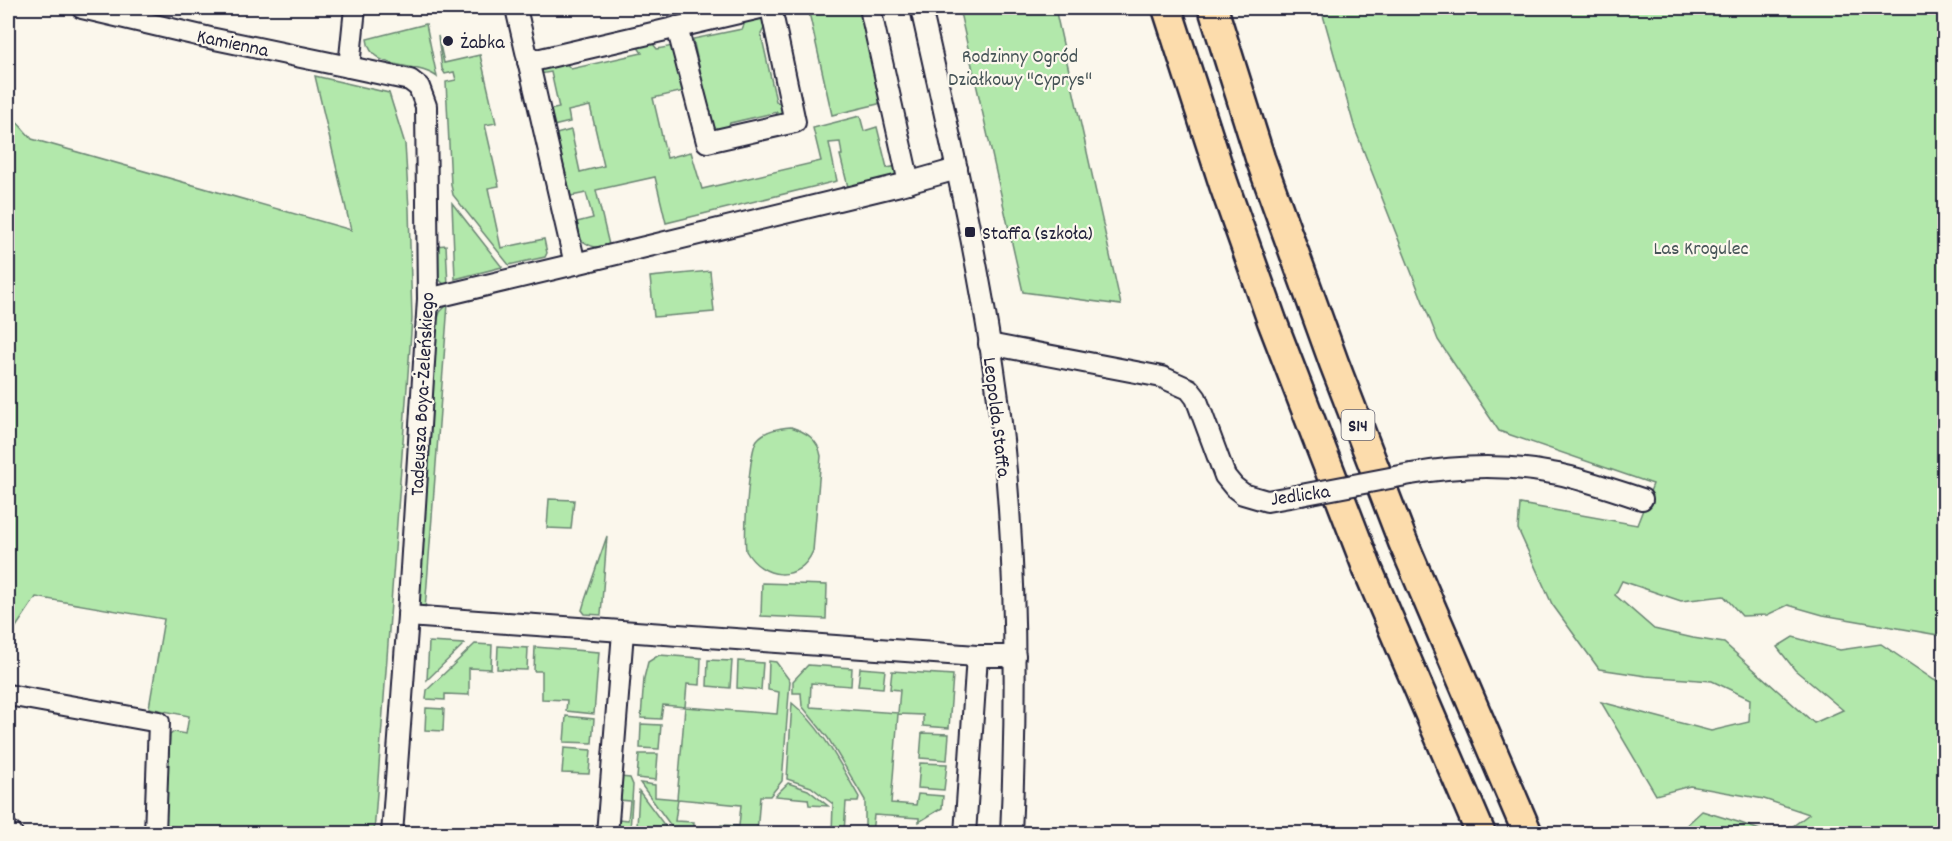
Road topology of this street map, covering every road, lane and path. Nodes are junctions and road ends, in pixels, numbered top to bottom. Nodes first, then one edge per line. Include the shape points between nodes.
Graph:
1 (82, 8) edge
2 (355, 8) edge
3 (516, 8) edge
4 (760, 8) edge
5 (771, 8) edge
6 (870, 8) edge
7 (921, 8) edge
8 (1167, 8) edge
9 (1213, 8) edge
10 (677, 27) junction
11 (528, 62) junction
12 (349, 67) junction
13 (957, 169) junction
14 (909, 183) junction
15 (575, 264) junction
16 (428, 299) junction
17 (989, 344) junction
18 (1642, 499) dead end
19 (408, 616) junction
20 (623, 632) junction
21 (977, 656) junction
22 (1015, 656) junction
23 (8, 695) edge
24 (8, 830) edge
25 (12, 834) edge
26 (155, 834) edge
27 (392, 834) edge
28 (607, 834) edge
29 (965, 834) edge
30 (1011, 834) edge
31 (1481, 834) edge
32 (1528, 834) edge

1 - 12 street, Kamienna
2 - 12 street
3 - 11 street
4 - 10 street
5 - 10 street via 795,122 707,142
6 - 14 street
7 - 13 street, Leopolda Staffa
8 - 31 highway, S14 via 1276,331 1368,570
9 - 32 highway, S14 via 1260,158 1334,363 1403,542
10 - 11 street
11 - 15 street
12 - 16 street, Tadeusza Boya-Żeleńskiego via 410,80 419,87 426,106
13 - 14 street
13 - 17 street, Leopolda Staffa
14 - 15 street
15 - 16 street
16 - 19 street, Tadeusza Boya-Żeleńskiego
17 - 18 street, Jedlicka, bridge via 1162,377 1189,389 1196,398 1225,476 1243,494 1268,501 1440,469 1487,466 1559,474
17 - 22 street, Leopolda Staffa via 1008,493
19 - 20 street
19 - 27 street, Tadeusza Boya-Żeleńskiego
20 - 21 street
20 - 28 street
21 - 22 street
21 - 29 street
22 - 30 street, Leopolda Staffa
23 - 26 street via 159,722
24 - 25 street

